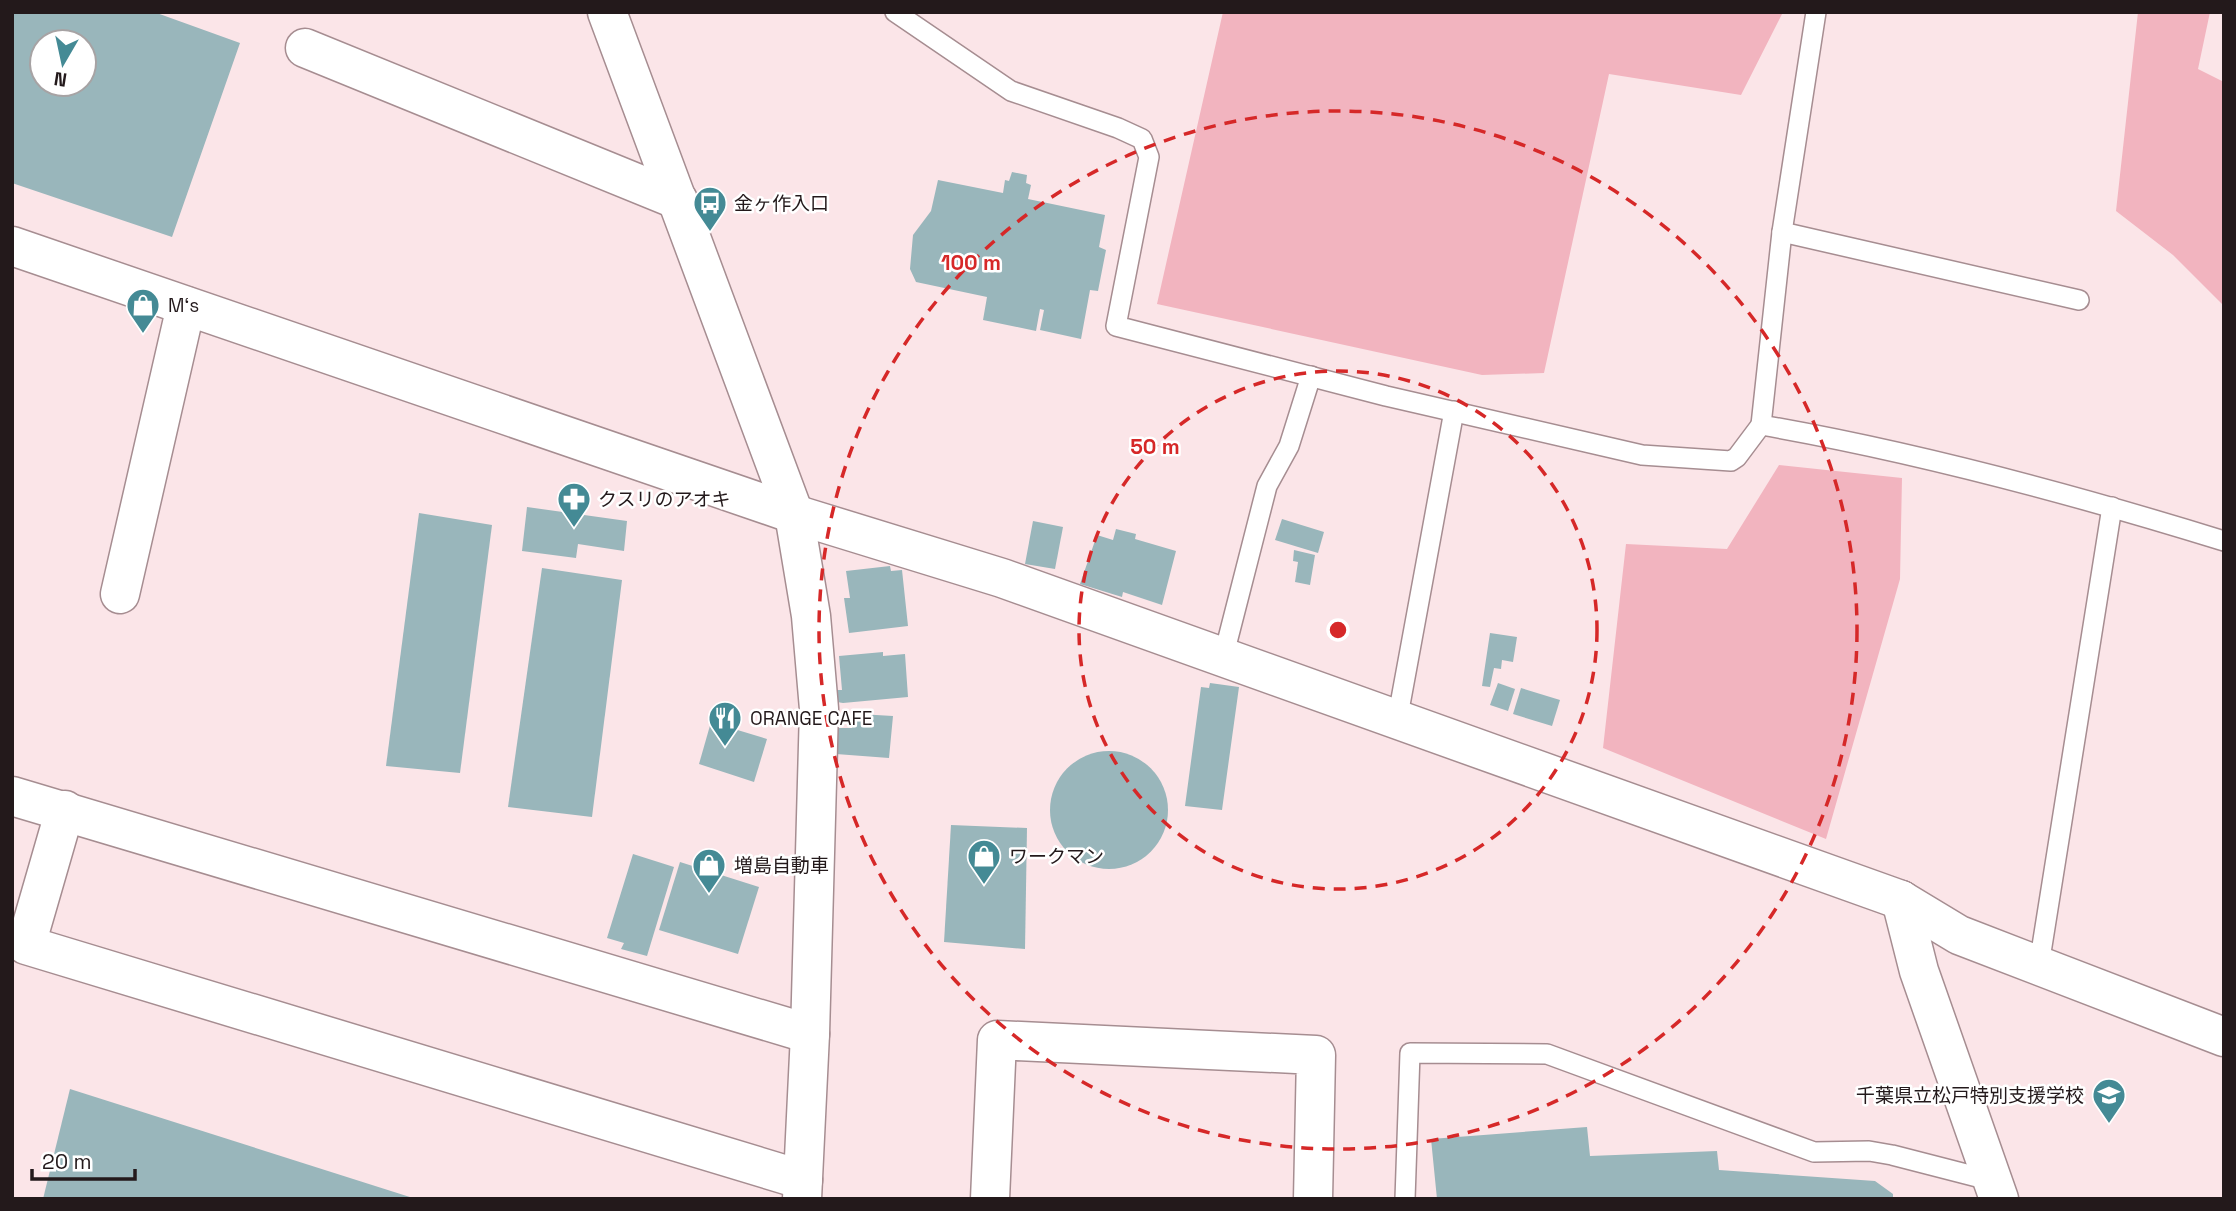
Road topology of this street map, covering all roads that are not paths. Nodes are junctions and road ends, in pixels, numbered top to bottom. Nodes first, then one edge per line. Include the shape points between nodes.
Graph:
1 (607, 12) edge
2 (895, 12) edge
3 (1816, 12) edge
4 (305, 48) dead end
5 (678, 201) junction
6 (1782, 232) junction
7 (12, 246) edge
8 (2079, 300) dead end
9 (186, 306) junction
10 (1311, 376) junction
11 (1454, 411) junction
12 (1761, 425) junction
13 (2112, 507) junction
14 (794, 514) junction
15 (2224, 541) edge
16 (121, 594) dead end
17 (1223, 658) junction
18 (1397, 721) junction
19 (12, 796) edge
20 (65, 810) junction
21 (1901, 900) junction
22 (2039, 965) junction
23 (810, 1034) junction
24 (2224, 1037) edge
25 (803, 1190) edge
26 (1996, 1190) edge
27 (990, 1199) edge
28 (1313, 1199) edge
29 (1405, 1199) edge

1 - 5 street
2 - 10 lane via 1011,90 1142,139 1149,157 1116,326
3 - 6 lane
4 - 5 street
5 - 14 street
6 - 8 lane
6 - 12 lane
7 - 9 street
9 - 14 street
9 - 16 street
10 - 11 lane
10 - 17 lane via 1289,446 1267,486
11 - 12 lane via 1642,455 1731,461
11 - 18 lane
12 - 13 lane via 1836,438
13 - 15 lane
13 - 22 lane
14 - 17 street via 1002,578
14 - 23 street via 811,616 819,709
17 - 18 street
18 - 21 street
19 - 20 street
20 - 23 street
20 - 25 street via 26,946
21 - 22 street via 1959,935
21 - 26 street via 1919,971
22 - 24 street
23 - 25 street
26 - 29 lane via 1892,1155 1814,1152 1547,1054 1410,1053
27 - 28 street via 997,1040 1316,1055

